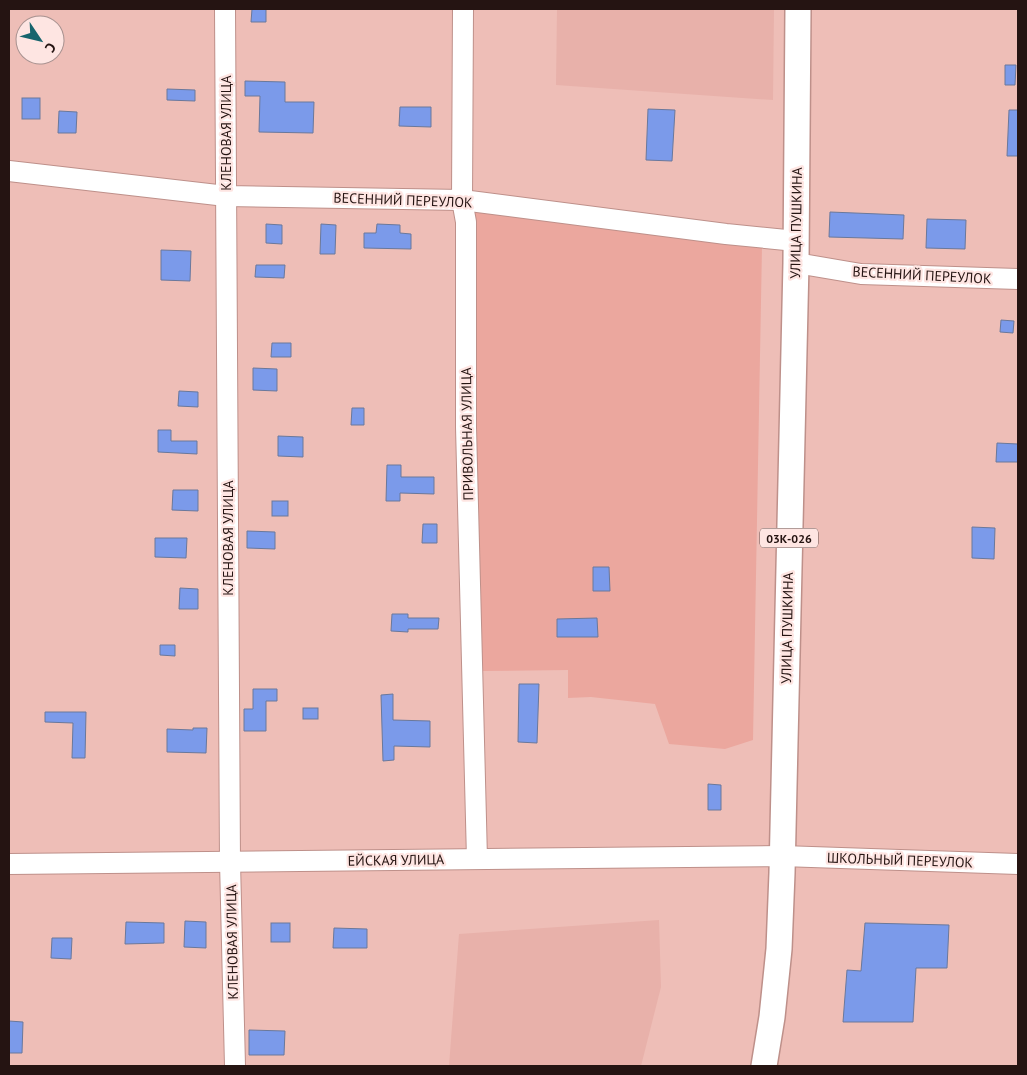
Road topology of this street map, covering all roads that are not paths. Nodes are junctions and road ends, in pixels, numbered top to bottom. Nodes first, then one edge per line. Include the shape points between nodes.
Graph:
1 (225, 9) edge
2 (462, 9) edge
3 (798, 9) edge
4 (9, 171) edge
5 (226, 196) junction
6 (462, 200) junction
7 (796, 252) junction
8 (1018, 279) edge
9 (782, 856) junction
10 (476, 859) junction
11 (230, 862) junction
12 (9, 864) edge
13 (1018, 864) edge
14 (235, 1066) edge
15 (764, 1066) edge

1 - 5 street, КЛЕНОВАЯ УЛИЦА
2 - 6 street, ПРИВОЛЬНАЯ УЛИЦА
3 - 7 main road, УЛИЦА ПУШКИНА / 03К-026
4 - 5 street, ВЕСЕННИЙ ПЕРЕУЛОК
5 - 6 street, ВЕСЕННИЙ ПЕРЕУЛОК
5 - 11 street, КЛЕНОВАЯ УЛИЦА
6 - 7 street, ВЕСЕННИЙ ПЕРЕУЛОК via 726,234
6 - 10 street, ПРИВОЛЬНАЯ УЛИЦА via 466,222 466,426
7 - 8 street, ВЕСЕННИЙ ПЕРЕУЛОК via 861,274
7 - 9 main road, УЛИЦА ПУШКИНА / 03К-026
9 - 10 street, ЕЙСКАЯ УЛИЦА
9 - 13 street, ШКОЛЬНЫЙ ПЕРЕУЛОК
9 - 15 main road, УЛИЦА ПУШКИНА / 03К-026 via 780,950
10 - 11 street, ЕЙСКАЯ УЛИЦА
11 - 12 street, ЕЙСКАЯ УЛИЦА
11 - 14 street, КЛЕНОВАЯ УЛИЦА

